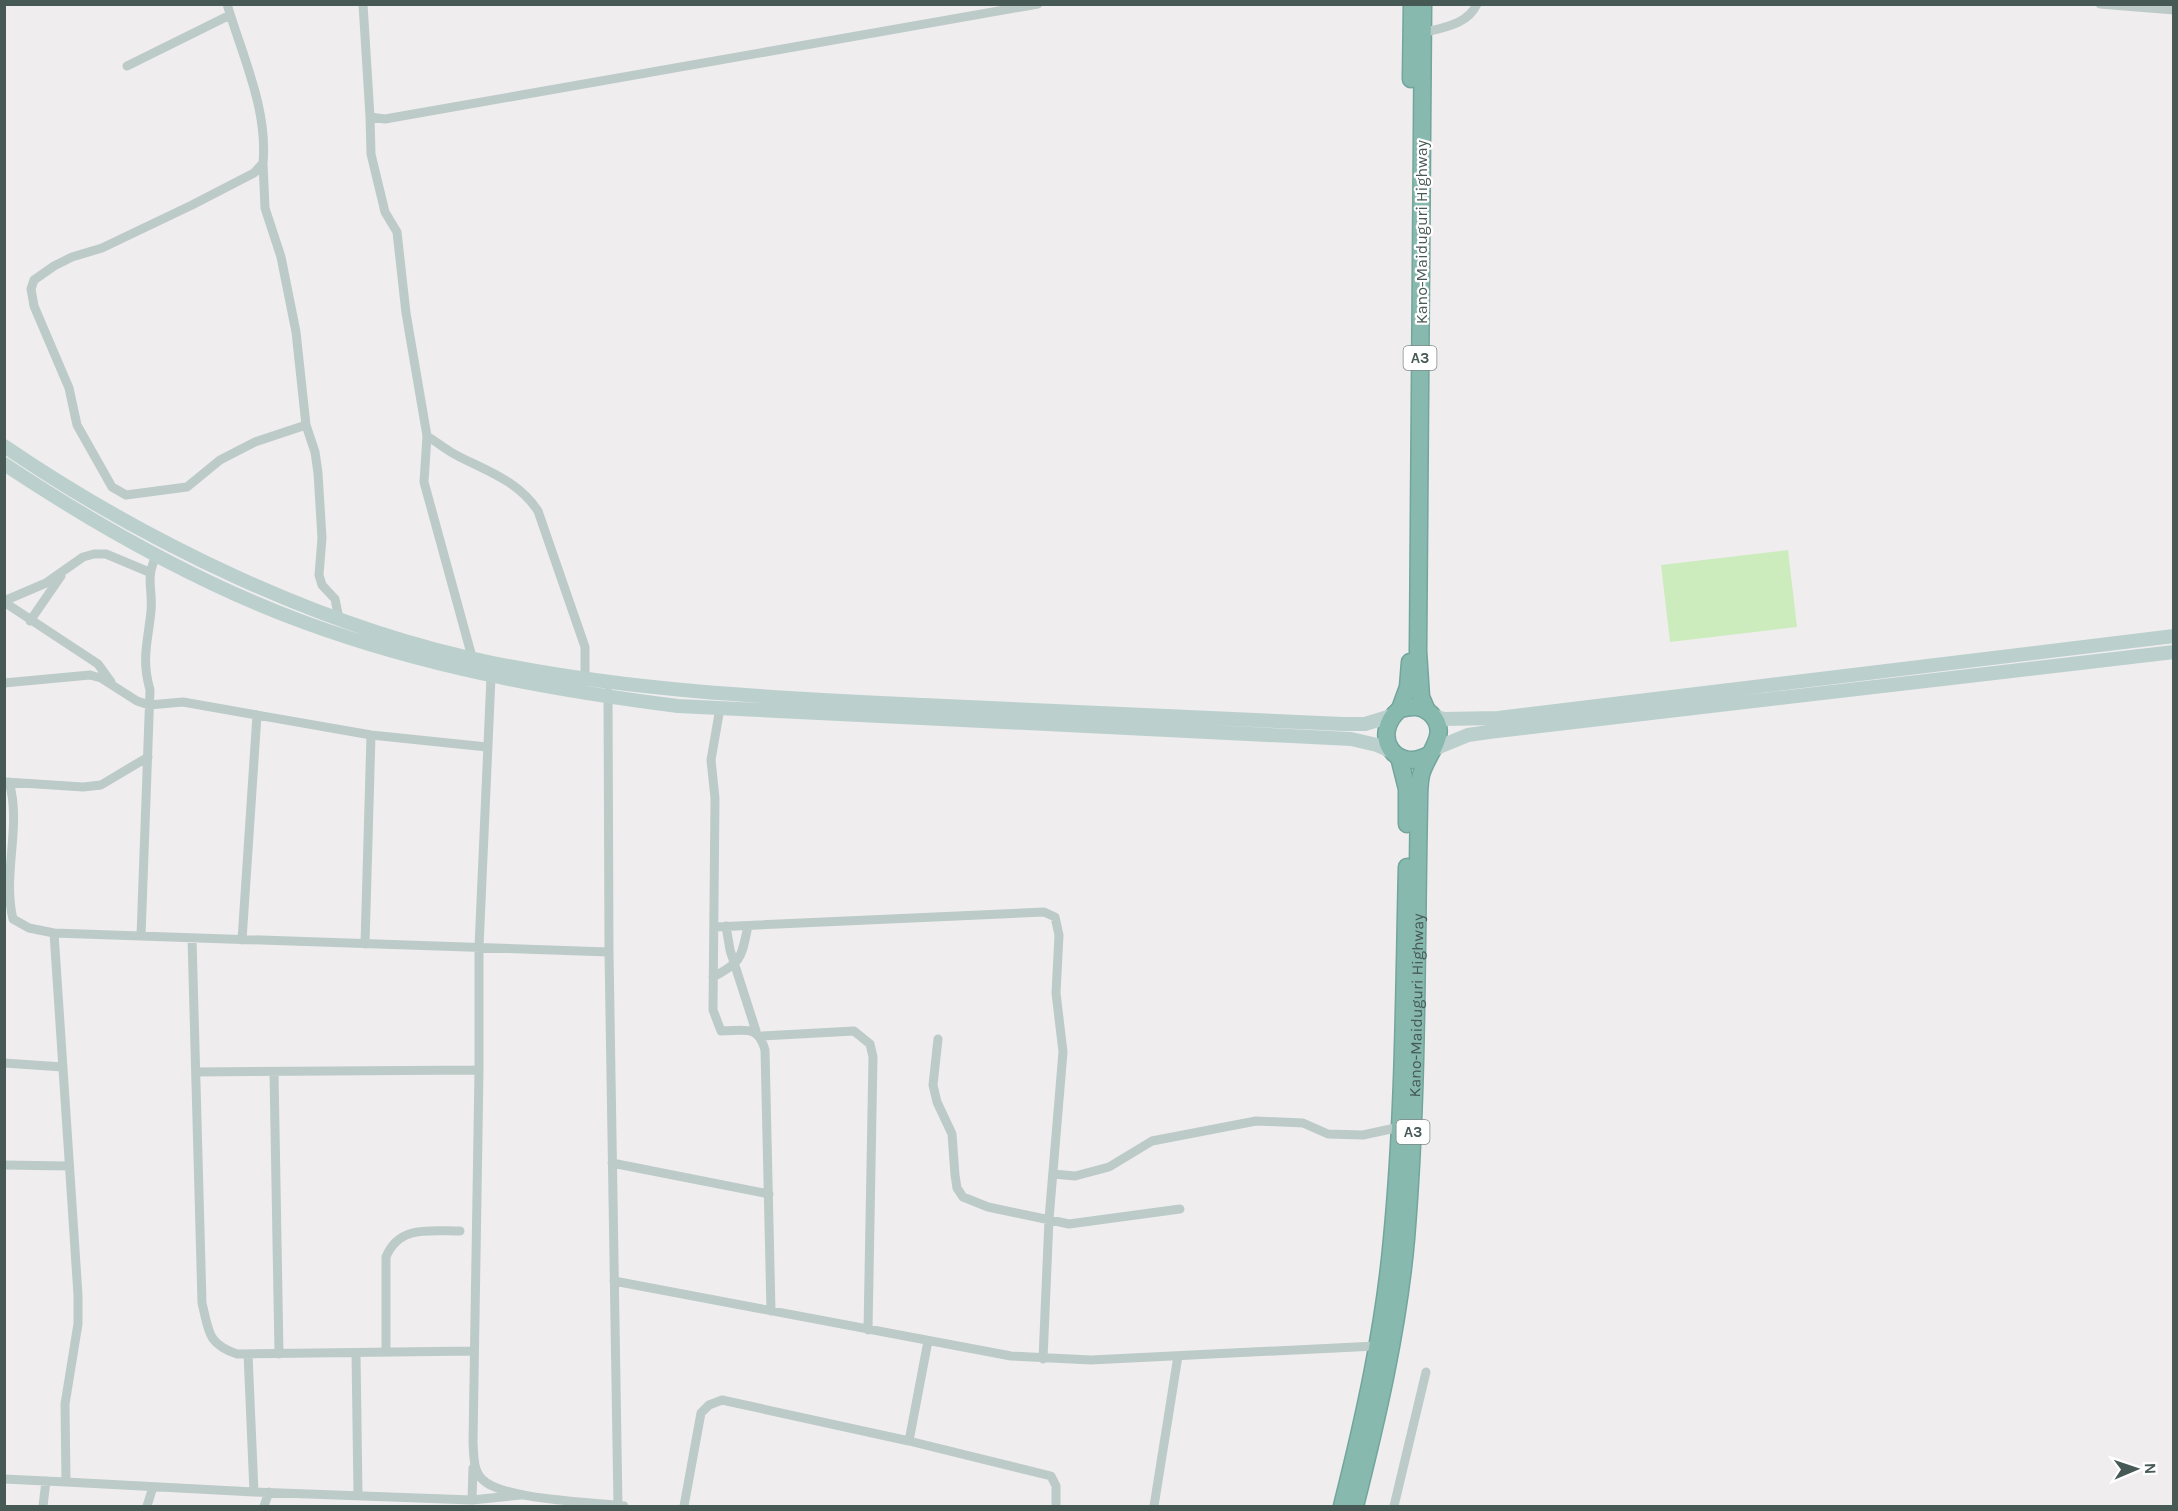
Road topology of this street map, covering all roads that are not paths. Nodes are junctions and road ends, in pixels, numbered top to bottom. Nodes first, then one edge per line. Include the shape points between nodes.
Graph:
1 (227, 4) edge
2 (363, 4) edge
3 (1038, 4) edge
4 (1412, 4) edge
5 (1423, 4) edge
6 (1476, 4) edge
7 (2100, 4) edge
8 (2174, 10) edge
9 (230, 15) junction
10 (1423, 33) junction
11 (127, 66) dead end
12 (370, 117) junction
13 (263, 163) junction
14 (306, 425) junction
15 (426, 436) junction
16 (4, 446) edge
17 (4, 464) edge
18 (156, 556) junction
19 (64, 571) junction
20 (149, 572) junction
21 (4, 601) edge
22 (339, 619) junction
23 (30, 621) junction
24 (2174, 636) edge
25 (2174, 651) edge
26 (472, 657) junction
27 (490, 677) junction
28 (585, 681) junction
29 (4, 683) edge
30 (112, 684) junction
31 (608, 690) junction
32 (149, 705) junction
33 (720, 708) junction
34 (1396, 713) junction
35 (1430, 713) junction
36 (257, 715) junction
37 (371, 735) junction
38 (487, 747) junction
39 (1432, 751) junction
40 (1396, 754) junction
41 (148, 756) junction
42 (7, 782) edge
43 (8, 835) edge
44 (726, 926) junction
45 (748, 926) junction
46 (715, 927) junction
47 (54, 933) junction
48 (141, 936) junction
49 (192, 938) junction
50 (242, 939) junction
51 (365, 944) junction
52 (478, 947) junction
53 (609, 952) junction
54 (735, 965) junction
55 (712, 977) junction
56 (759, 1034) junction
57 (938, 1039) dead end
58 (4, 1063) edge
59 (63, 1067) junction
60 (479, 1070) junction
61 (196, 1072) junction
62 (274, 1072) junction
63 (1400, 1127) junction
64 (612, 1163) junction
65 (4, 1165) edge
66 (69, 1166) junction
67 (1053, 1174) junction
68 (769, 1194) junction
69 (1180, 1209) dead end
70 (1049, 1219) junction
71 (460, 1231) dead end
72 (614, 1281) junction
73 (771, 1311) junction
74 (868, 1330) junction
75 (928, 1341) junction
76 (1376, 1346) junction
77 (474, 1351) junction
78 (386, 1352) junction
79 (356, 1353) junction
80 (248, 1354) junction
81 (279, 1354) junction
82 (1178, 1356) junction
83 (1043, 1359) junction
84 (1426, 1372) dead end
85 (909, 1441) junction
86 (474, 1456) junction
87 (4, 1479) edge
88 (46, 1481) junction
89 (66, 1482) junction
90 (153, 1487) junction
91 (254, 1491) junction
92 (269, 1492) junction
93 (358, 1495) junction
94 (524, 1495) junction
95 (373, 1496) junction
96 (472, 1500) junction
97 (436, 1502) edge
98 (541, 1502) edge
99 (43, 1506) edge
100 (147, 1506) edge
101 (264, 1506) edge
102 (370, 1506) edge
103 (621, 1506) edge
104 (684, 1506) edge
105 (1056, 1506) edge
106 (1154, 1506) edge
107 (1342, 1506) edge
108 (1355, 1506) edge
109 (1394, 1506) edge

1 - 9 street
2 - 12 street
3 - 12 street via 516,98 385,119
4 - 34 highway, Kano-Maiduguri Highway / A3 via 1410,673 1405,700
5 - 10 highway, Kano-Maiduguri Highway / A3
6 - 10 street via 1471,16
7 - 8 street
9 - 11 street
9 - 13 street via 264,132
10 - 35 highway, Kano-Maiduguri Highway / A3 via 1418,651 1421,697
12 - 15 street via 370,154 385,212 397,232
13 - 14 street via 265,208 281,257 296,332
13 - 14 street via 254,173 192,205 54,266 34,280 31,289 34,306 69,388 77,425 112,487 126,495 187,486 219,460 255,442
14 - 22 street via 318,473 319,575 322,585 335,599
15 - 26 street via 424,482
15 - 28 street via 504,478 527,495 538,512 585,647
16 - 22 main road via 76,492 173,545
17 - 18 main road
18 - 20 street
18 - 27 main road via 304,623
19 - 20 street via 83,557 105,554
19 - 21 street
19 - 23 street
20 - 32 street via 151,610 144,670 150,690
21 - 23 street
22 - 26 main road
23 - 30 street via 98,664
24 - 35 main road via 1498,718 1444,719
25 - 39 main road via 1489,732 1468,735
26 - 28 main road
27 - 31 main road
27 - 38 street
28 - 31 main road
29 - 30 street via 90,675
30 - 32 street
31 - 33 main road
31 - 34 main road via 1331,724 1365,723
31 - 53 street
32 - 36 street via 183,702
32 - 41 street
33 - 40 main road via 1351,739 1377,744
33 - 46 street via 711,760 715,798
34 - 35 highway via 1418,707
34 - 40 highway, A3 via 1386,730 1386,738
35 - 39 highway, A3 via 1439,729
36 - 37 street
36 - 50 street
37 - 38 street
37 - 51 street
38 - 52 street
39 - 40 highway via 1415,760
39 - 108 highway, Kano-Maiduguri Highway / A3 via 1421,776 1419,803 1417,1060 1405,1241 1385,1376
40 - 63 highway, Kano-Maiduguri Highway / A3 via 1407,789
41 - 42 street via 101,785
41 - 48 street
42 - 43 street via 14,801
43 - 47 street via 13,919 29,928
44 - 45 street
44 - 46 street
44 - 54 street
45 - 54 street
45 - 67 street via 1044,912 1055,917 1059,935 1056,993 1063,1052
46 - 55 street
47 - 48 street
47 - 59 street
48 - 49 street
49 - 50 street
49 - 61 street
50 - 51 street
51 - 52 street
52 - 53 street
52 - 60 street
53 - 64 street
54 - 55 street
54 - 56 street
55 - 56 street via 713,1010 722,1031
56 - 68 street via 766,1064
56 - 74 street via 854,1031 870,1044 873,1057
57 - 70 street via 933,1085 952,1134 957,1188 963,1197 988,1207
58 - 59 street
59 - 66 street
60 - 62 street
60 - 77 street
61 - 62 street
61 - 80 street via 202,1303 210,1334 219,1348
62 - 81 street
63 - 67 street via 1363,1135 1328,1134 1303,1123 1256,1121 1152,1141 1109,1167 1075,1176
63 - 76 highway, Kano-Maiduguri Highway / A3 via 1392,1240
64 - 68 street
64 - 72 street
65 - 66 street
66 - 89 street via 78,1315 65,1404
67 - 70 street
68 - 73 street
69 - 70 street via 1069,1224
70 - 83 street
71 - 78 street via 411,1231 390,1246 386,1257
72 - 73 street
72 - 103 street
73 - 74 street
74 - 75 street
75 - 83 street
75 - 85 street
76 - 82 street
76 - 107 highway, Kano-Maiduguri Highway / A3
77 - 78 street
77 - 86 street
78 - 79 street
79 - 81 street
79 - 93 street
80 - 81 street
80 - 91 street
82 - 83 street
82 - 106 street
84 - 109 street
85 - 104 street via 722,1400 701,1413
85 - 105 street via 1051,1476 1056,1486
86 - 94 street via 480,1478 488,1485
86 - 96 street
87 - 88 street
88 - 89 street
88 - 99 street
89 - 90 street
90 - 91 street
90 - 100 street
91 - 92 street
92 - 93 street
92 - 101 street
93 - 95 street
94 - 96 street
94 - 98 street
95 - 97 street
95 - 102 street
96 - 97 street
98 - 103 street

